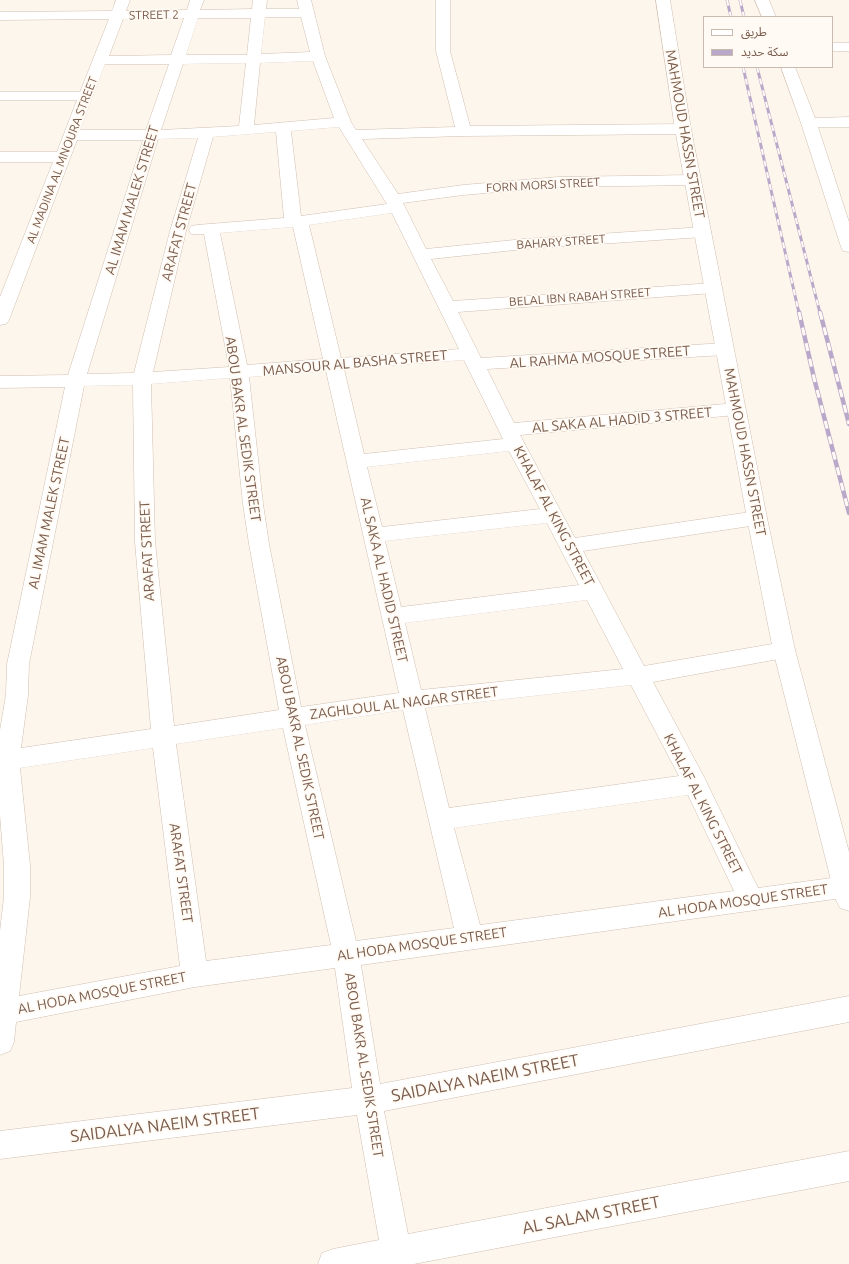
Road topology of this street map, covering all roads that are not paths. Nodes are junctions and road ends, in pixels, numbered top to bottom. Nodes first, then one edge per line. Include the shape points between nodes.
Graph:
1 (123, 0) edge
2 (443, 0) edge
3 (663, 0) edge
4 (762, 0) edge
5 (195, 7) edge
6 (259, 7) edge
7 (306, 7) edge
8 (117, 15) junction
9 (0, 16) edge
10 (769, 16) edge
11 (833, 47) edge
12 (849, 47) edge
13 (318, 56) junction
14 (254, 59) junction
15 (101, 60) junction
16 (178, 60) junction
17 (788, 68) edge
18 (0, 96) edge
19 (86, 96) junction
20 (849, 122) edge
21 (809, 123) junction
22 (283, 127) junction
23 (348, 129) junction
24 (683, 129) junction
25 (246, 130) junction
26 (464, 131) junction
27 (207, 133) junction
28 (70, 134) junction
29 (152, 135) junction
30 (0, 157) edge
31 (62, 157) junction
32 (693, 180) junction
33 (395, 203) junction
34 (843, 211) edge
35 (296, 221) junction
36 (211, 230) junction
37 (178, 231) junction
38 (702, 232) junction
39 (849, 247) edge
40 (420, 255) junction
41 (713, 288) junction
42 (447, 307) junction
43 (0, 320) edge
44 (725, 349) junction
45 (473, 359) junction
46 (333, 365) junction
47 (239, 372) junction
48 (142, 379) junction
49 (76, 380) junction
50 (0, 382) edge
51 (736, 410) junction
52 (512, 437) junction
53 (356, 462) junction
54 (553, 515) junction
55 (757, 518) junction
56 (373, 535) junction
57 (569, 546) junction
58 (593, 591) junction
59 (392, 616) junction
60 (784, 650) junction
61 (638, 676) junction
62 (412, 700) junction
63 (292, 718) junction
64 (163, 737) junction
65 (4, 761) edge
66 (695, 784) junction
67 (440, 820) junction
68 (847, 893) edge
69 (751, 900) junction
70 (470, 938) junction
71 (346, 955) junction
72 (195, 975) junction
73 (849, 1009) edge
74 (1, 1012) edge
75 (0, 1042) edge
76 (368, 1100) junction
77 (0, 1145) edge
78 (849, 1166) edge
79 (398, 1258) edge
80 (333, 1264) edge

1 - 8 street, AL MADINA AL MNOURA STREET
2 - 26 street via 443,51
3 - 24 street, MAHMOUD HASSN STREET
4 - 10 street
5 - 6 street, STREET 2
5 - 8 street, STREET 2
5 - 16 street, AL IMAM MALEK STREET
6 - 7 street, STREET 2
6 - 14 street
7 - 13 street, KHALAF AL KING STREET
8 - 9 street, STREET 2
8 - 15 street, AL MADINA AL MNOURA STREET
11 - 12 street
13 - 14 street
13 - 23 street, KHALAF AL KING STREET
14 - 16 street
14 - 25 street
15 - 16 street
15 - 19 street, AL MADINA AL MNOURA STREET
16 - 29 street, AL IMAM MALEK STREET
17 - 21 street
18 - 19 street
19 - 28 street, AL MADINA AL MNOURA STREET
20 - 21 street
21 - 34 street
22 - 23 street
22 - 25 street
22 - 35 street, AL SAKA AL HADID STREET
23 - 26 street
23 - 33 street, KHALAF AL KING STREET
24 - 26 street
24 - 32 street, MAHMOUD HASSN STREET
25 - 27 street
27 - 29 street
27 - 37 street, ARAFAT STREET
28 - 29 street
28 - 31 street, AL MADINA AL MNOURA STREET
29 - 49 street, AL IMAM MALEK STREET
30 - 31 street
31 - 43 street, AL MADINA AL MNOURA STREET
32 - 33 street, FORN MORSI STREET via 551,183 463,190
32 - 38 street, MAHMOUD HASSN STREET
33 - 35 street, FORN MORSI STREET
33 - 40 street, KHALAF AL KING STREET
34 - 39 street
35 - 36 street, FORN MORSI STREET
35 - 46 street, AL SAKA AL HADID STREET
36 - 37 street, FORN MORSI STREET
36 - 47 street, ABOU BAKR AL SEDIK STREET
37 - 48 street, ARAFAT STREET
38 - 40 street, BAHARY STREET via 524,244
38 - 41 street, MAHMOUD HASSN STREET
40 - 42 street, KHALAF AL KING STREET
41 - 42 street, BELAL IBN RABAH STREET
41 - 44 street, MAHMOUD HASSN STREET
42 - 45 street, KHALAF AL KING STREET
44 - 45 street, AL RAHMA MOSQUE STREET
44 - 51 street, MAHMOUD HASSN STREET
45 - 46 street, MANSOUR AL BASHA STREET
45 - 52 street, KHALAF AL KING STREET
46 - 47 street, MANSOUR AL BASHA STREET
46 - 53 street, AL SAKA AL HADID STREET
47 - 48 street, MANSOUR AL BASHA STREET
47 - 63 street, ABOU BAKR AL SEDIK STREET via 252,504
48 - 49 street, MANSOUR AL BASHA STREET
48 - 64 street, ARAFAT STREET via 145,542
49 - 50 street, MANSOUR AL BASHA STREET
49 - 65 street, AL IMAM MALEK STREET via 18,664 17,695
51 - 52 street, AL SAKA AL HADID 3 STREET
51 - 55 street, MAHMOUD HASSN STREET
52 - 53 street, AL SAKA AL HADID 3 STREET via 424,456
52 - 54 street, KHALAF AL KING STREET
53 - 56 street, AL SAKA AL HADID STREET
54 - 56 street
54 - 57 street, KHALAF AL KING STREET
55 - 57 street
55 - 60 street, MAHMOUD HASSN STREET
56 - 59 street, AL SAKA AL HADID STREET
57 - 58 street, KHALAF AL KING STREET
58 - 59 street
58 - 61 street, KHALAF AL KING STREET
59 - 62 street, AL SAKA AL HADID STREET
60 - 61 street, ZAGHLOUL AL NAGAR STREET
60 - 68 street, MAHMOUD HASSN STREET
61 - 62 street, ZAGHLOUL AL NAGAR STREET
61 - 66 street, KHALAF AL KING STREET
62 - 63 street, ZAGHLOUL AL NAGAR STREET
62 - 67 street, AL SAKA AL HADID STREET
63 - 64 street, ZAGHLOUL AL NAGAR STREET
63 - 71 street, ABOU BAKR AL SEDIK STREET
64 - 65 street, ZAGHLOUL AL NAGAR STREET
64 - 72 street, ARAFAT STREET
65 - 74 street, AL IMAM MALEK STREET via 18,880
66 - 67 street
66 - 69 street, KHALAF AL KING STREET
67 - 70 street, AL SAKA AL HADID STREET
68 - 69 street, AL HODA MOSQUE STREET
69 - 70 street, AL HODA MOSQUE STREET
70 - 71 street, AL HODA MOSQUE STREET
71 - 72 street, AL HODA MOSQUE STREET
71 - 76 street, ABOU BAKR AL SEDIK STREET
72 - 74 street, AL HODA MOSQUE STREET
73 - 76 street, SAIDALYA NAEIM STREET
74 - 75 street, AL IMAM MALEK STREET
76 - 77 street, SAIDALYA NAEIM STREET
76 - 79 street, ABOU BAKR AL SEDIK STREET
78 - 79 street, AL SALAM STREET
79 - 80 street, AL SALAM STREET

